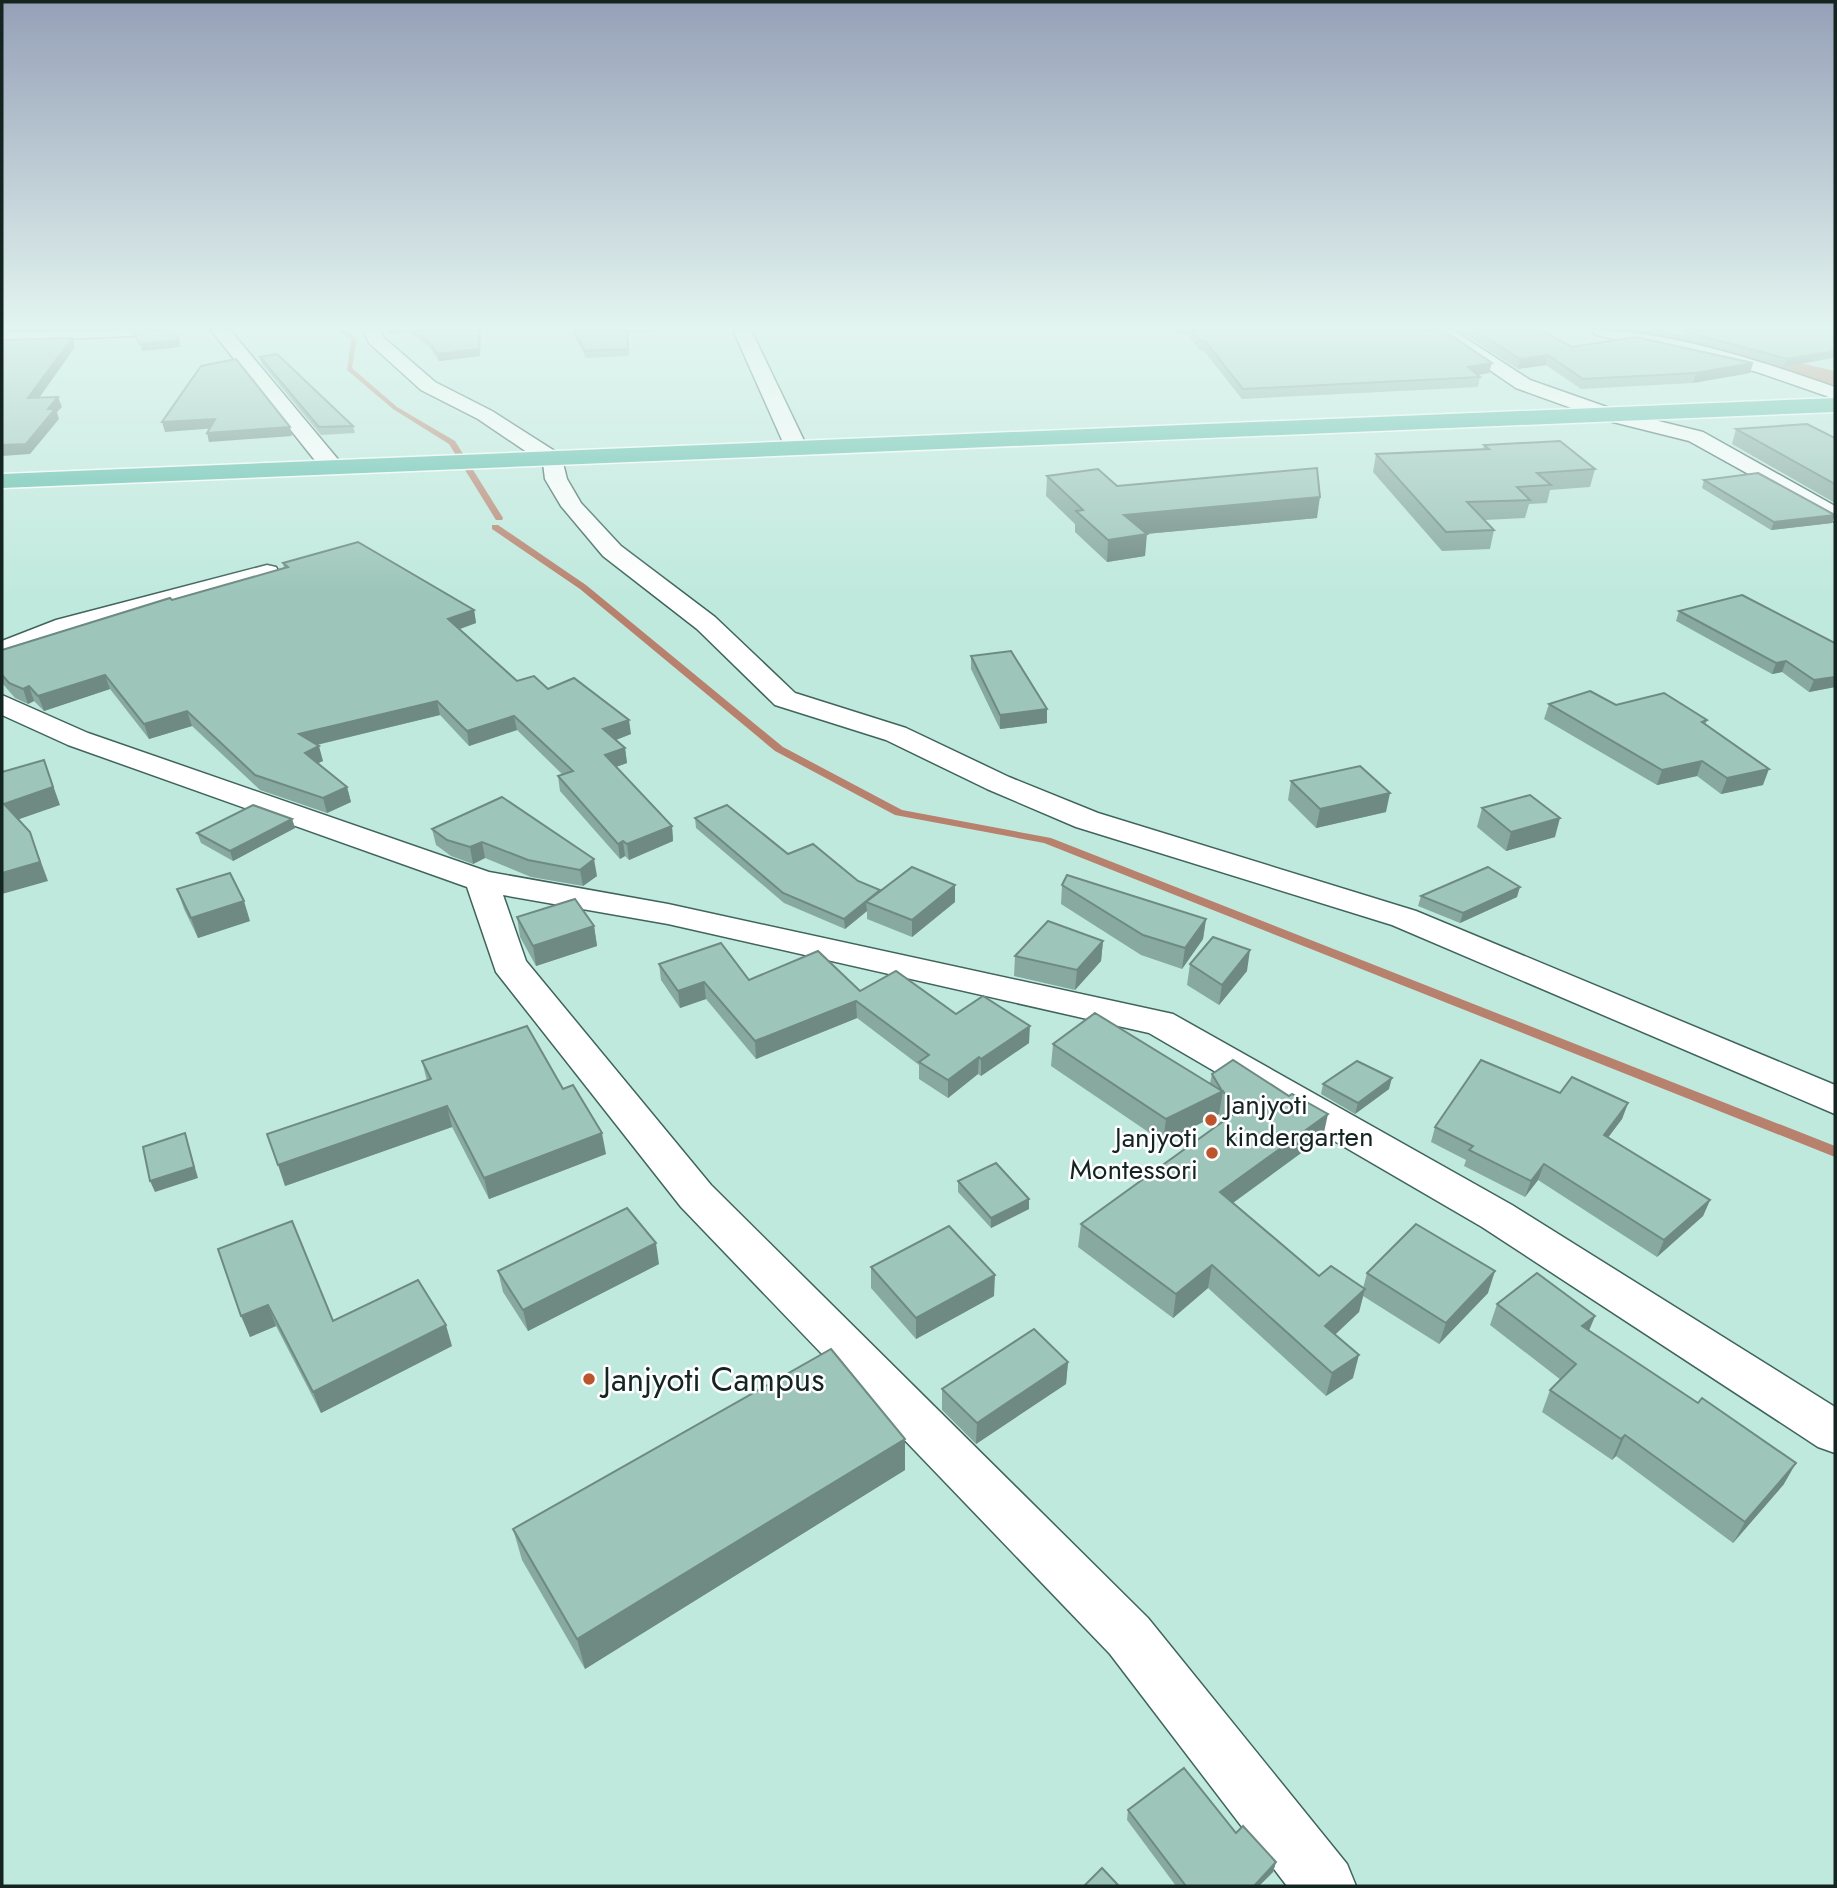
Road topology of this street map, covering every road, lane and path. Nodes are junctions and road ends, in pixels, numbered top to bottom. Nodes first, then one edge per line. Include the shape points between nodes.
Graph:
1 (292, 418) edge
2 (489, 418) edge
3 (783, 418) edge
4 (1560, 418) edge
5 (1621, 418) edge
6 (797, 449) junction
7 (542, 460) junction
8 (333, 468) junction
9 (2, 481) edge
10 (1835, 515) edge
11 (267, 572) edge
12 (2, 650) edge
13 (2, 704) edge
14 (482, 881) junction
15 (1835, 1100) edge
16 (1835, 1432) edge
17 (1325, 1886) edge

1 - 8 street
2 - 7 street
3 - 6 street
4 - 6 highway
5 - 10 street via 1696,436
6 - 7 highway
7 - 8 highway
7 - 15 street via 572,506 612,551 706,623 785,699 896,734 1087,820 1404,918
8 - 9 highway
11 - 12 street via 65,626
13 - 14 street via 78,739
14 - 16 street via 668,914 1160,1023 1497,1216
14 - 17 street via 509,964 696,1196 1129,1636

